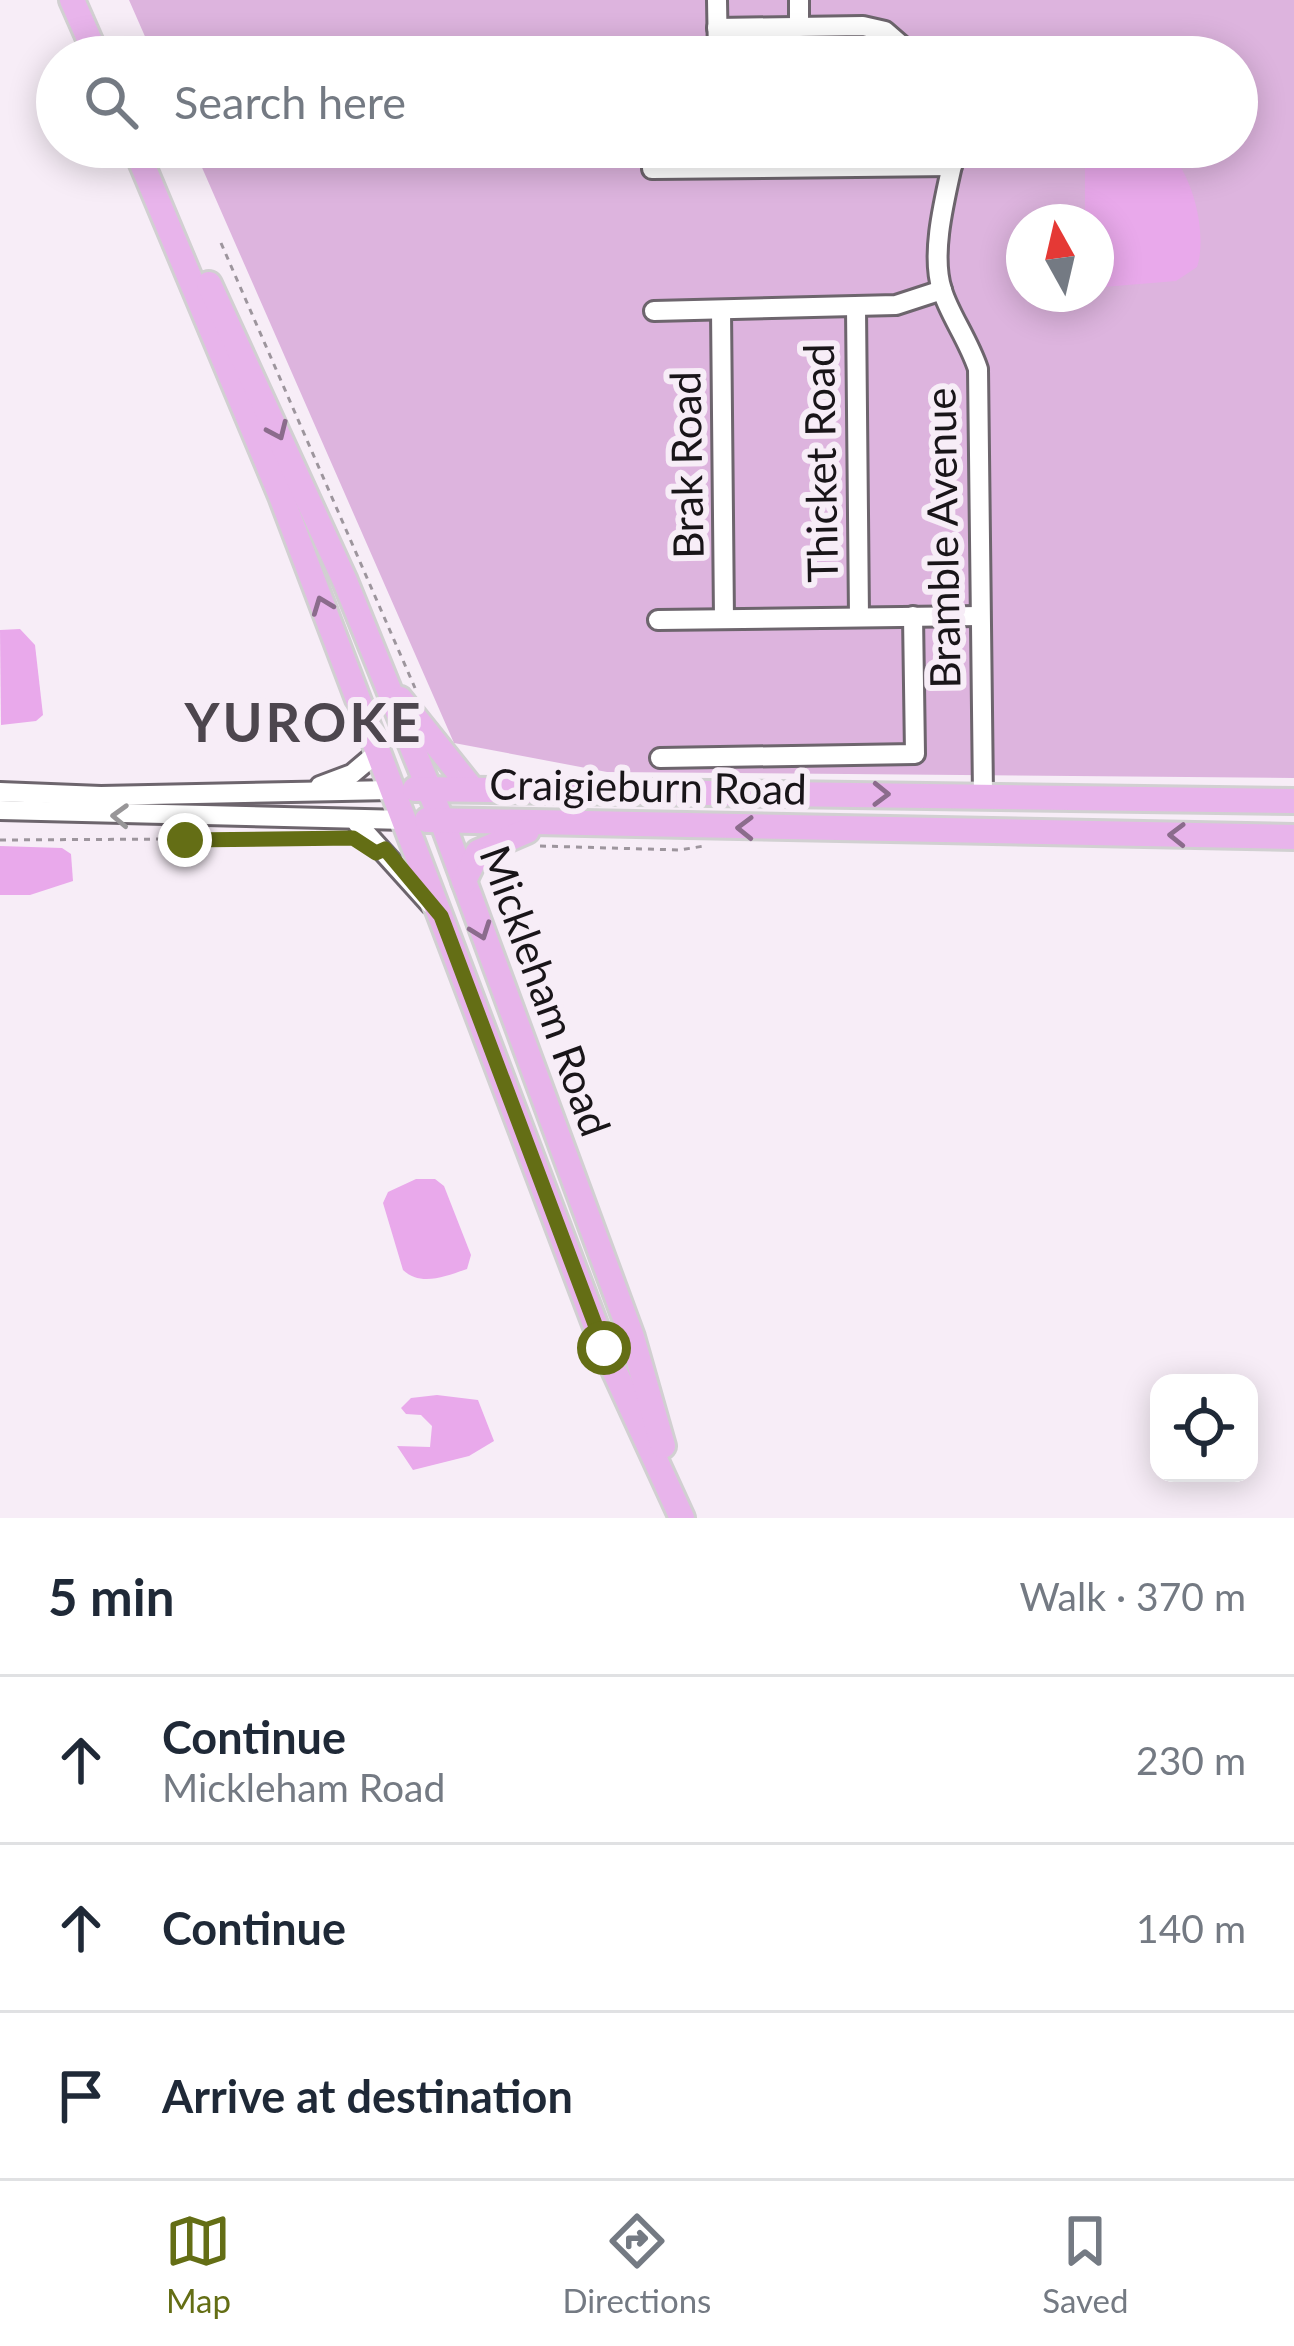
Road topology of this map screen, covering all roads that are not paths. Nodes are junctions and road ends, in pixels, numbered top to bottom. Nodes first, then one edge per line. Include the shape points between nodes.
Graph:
1 (72, 0) edge
2 (717, 0) edge
3 (799, 0) edge
4 (799, 27) junction
5 (718, 28) junction
6 (88, 36) edge
7 (718, 36) edge
8 (891, 36) edge
9 (144, 168) edge
10 (737, 168) edge
11 (952, 168) edge
12 (719, 169) joint
13 (652, 170) dead end
14 (148, 178) junction
15 (942, 290) junction
16 (856, 308) junction
17 (721, 310) junction
18 (654, 311) dead end
19 (913, 616) junction
20 (980, 616) junction
21 (859, 617) junction
22 (724, 619) junction
23 (658, 620) dead end
24 (386, 684) junction
25 (378, 752) junction
26 (660, 758) dead end
27 (428, 789) junction
28 (472, 789) junction
29 (392, 790) junction
30 (0, 792) edge
31 (298, 792) junction
32 (982, 795) junction
33 (1294, 801) edge
34 (0, 810) edge
35 (404, 820) junction
36 (442, 821) junction
37 (357, 823) junction
38 (559, 824) junction
39 (1294, 837) edge
40 (464, 881) junction
41 (441, 916) junction
42 (683, 1518) edge

1 - 6 main road
2 - 5 street
3 - 4 street
4 - 5 street
4 - 8 street
5 - 7 street
9 - 14 main road, Mickleham Road
10 - 12 street
11 - 15 street, Bramble Avenue via 938,236
12 - 13 street
14 -> 24 main road, Mickleham Road via 254,377
25 -> 14 main road, Mickleham Road
15 - 16 street
15 - 20 street, Bramble Avenue via 978,369
16 - 17 street
16 - 21 street, Thicket Road
17 - 18 street
17 - 22 street, Brak Road
19 - 20 street
19 - 21 street
19 - 26 street via 915,754
20 - 32 street, Bramble Avenue
21 - 22 street
22 - 23 street
24 - 27 main road, Mickleham Road
24 - 28 main road
25 - 29 main road, Mickleham Road
25 - 31 street via 352,774
27 - 28 main road, Craigieburn Road
27 - 29 main road, Craigieburn Road
27 - 36 main road, Mickleham Road
28 -> 32 main road, Craigieburn Road
29 - 31 street, Craigieburn Road
29 - 35 main road, Mickleham Road
30 - 31 street, Craigieburn Road
32 - 33 main road, Craigieburn Road
37 -> 34 street, Craigieburn Road
35 - 36 main road, Craigieburn Road
35 - 37 street, Craigieburn Road
35 - 41 main road, Mickleham Road
36 - 38 main road, Craigieburn Road
36 - 40 main road, Mickleham Road
37 - 41 street
39 -> 38 main road, Craigieburn Road
38 - 40 main road via 490,843 470,860
40 -> 42 main road, Mickleham Road via 632,1337
41 - 42 main road, Mickleham Road via 604,1348

